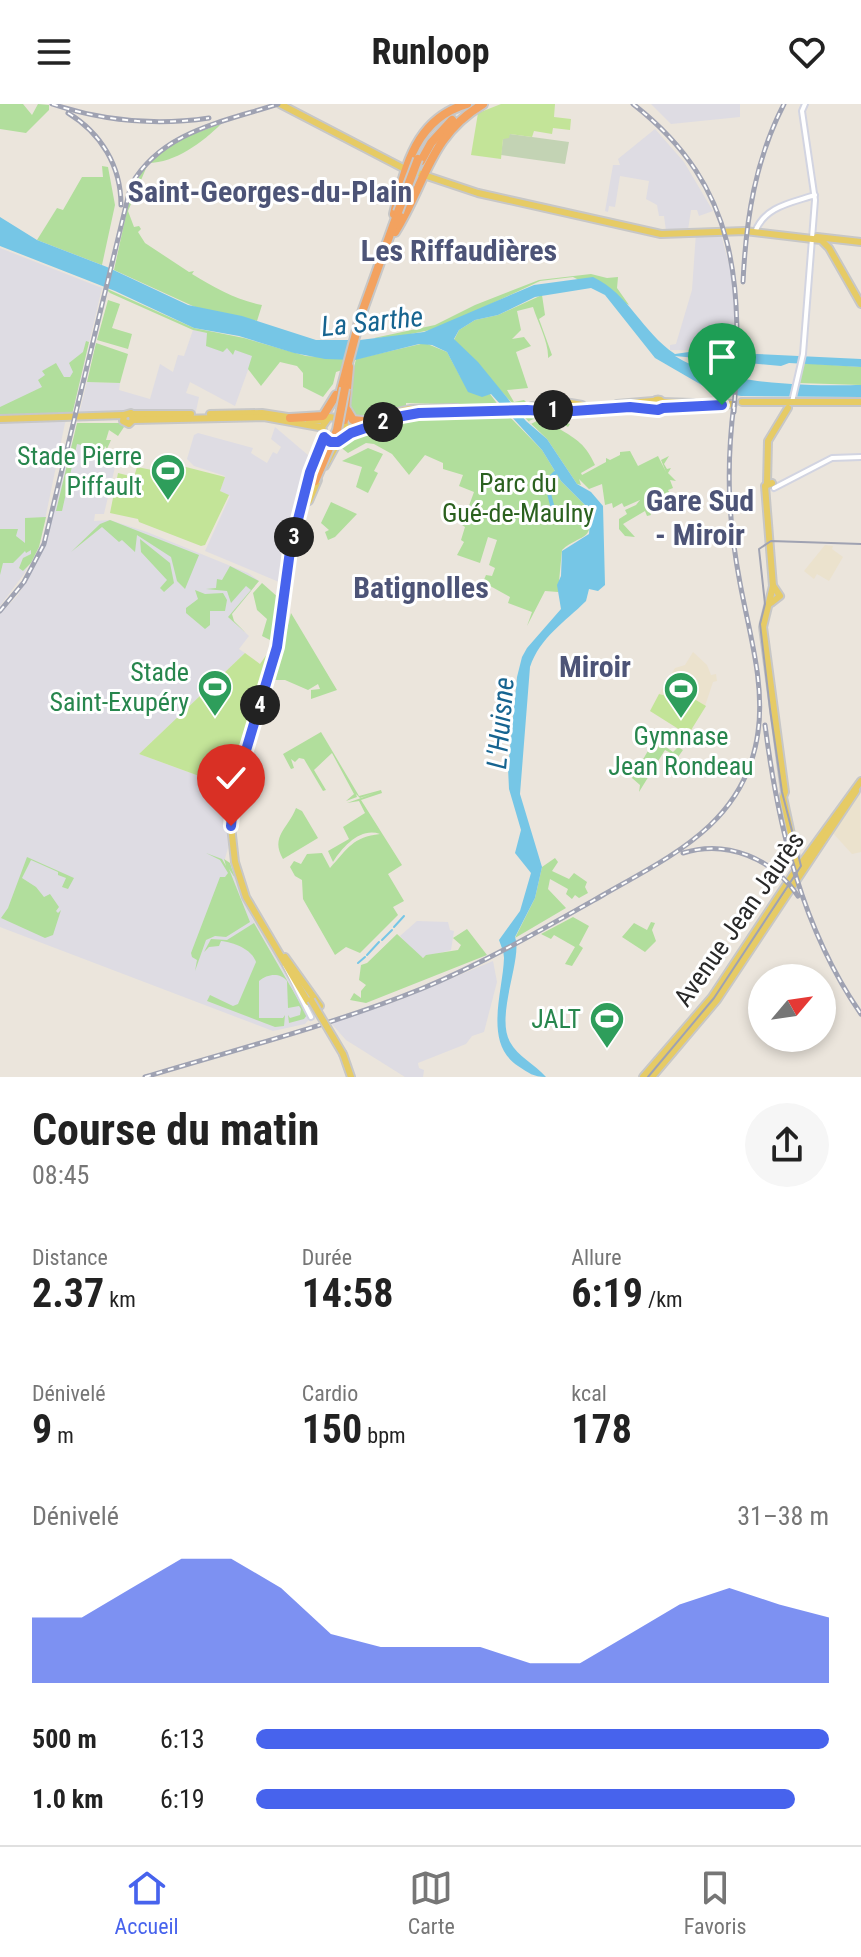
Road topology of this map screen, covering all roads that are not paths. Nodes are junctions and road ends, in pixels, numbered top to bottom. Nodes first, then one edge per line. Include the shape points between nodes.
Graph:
1 (280, 104) edge
2 (470, 104) edge
3 (482, 104) edge
4 (805, 104) edge
5 (420, 160) junction
6 (406, 169) junction
7 (423, 176) junction
8 (815, 195) junction
9 (755, 232) junction
10 (392, 235) junction
11 (813, 237) junction
12 (828, 242) junction
13 (861, 243) edge
14 (861, 304) edge
15 (345, 376) junction
16 (861, 402) edge
17 (733, 403) dead end
18 (742, 403) dead end
19 (791, 405) junction
20 (346, 406) junction
21 (489, 409) junction
22 (133, 417) junction
23 (376, 420) junction
24 (0, 421) edge
25 (290, 421) junction
26 (324, 427) junction
27 (347, 427) junction
28 (338, 442) junction
29 (861, 457) edge
30 (771, 487) junction
31 (307, 503) junction
32 (860, 784) edge
33 (802, 865) junction
34 (286, 960) junction
35 (320, 1006) dead end
36 (311, 1017) dead end
37 (350, 1077) edge
38 (643, 1077) edge
39 (652, 1077) edge

1 - 6 main road
2 - 5 highway via 438,128
2 - 6 highway via 433,121
3 - 5 highway via 452,120
3 - 7 highway via 442,139
4 - 8 street
5 - 10 highway, bridge
6 - 7 main road
6 - 10 highway
7 - 9 main road via 661,234
7 - 10 highway
8 - 9 street via 772,211
8 - 11 street
9 - 11 main road
10 - 15 highway
11 - 12 main road
11 - 19 street via 803,356
12 - 13 main road
12 - 14 main road
15 - 20 highway
15 - 25 highway via 329,411 320,418
15 - 26 highway
15 - 31 highway, bridge via 337,430
16 - 19 main road
17 - 21 main road via 663,405 658,410 653,404
18 - 19 main road
19 - 30 main road via 769,443
20 - 23 highway via 351,418
20 - 27 highway
21 - 23 main road
21 - 23 main road via 415,409
22 - 24 main road via 129,424 124,418
22 - 25 main road
22 - 25 main road via 275,415
23 - 27 main road
23 - 27 main road
25 - 26 main road
25 - 26 main road
26 - 27 main road
26 - 27 main road
26 - 28 main road via 330,442
26 - 31 main road
27 - 28 main road
28 - 31 main road
29 - 30 street via 832,458
30 - 33 main road via 774,593 765,621 783,797
31 - 34 main road via 290,551 276,654 231,815 240,882 254,914
32 - 33 main road, Avenue Jean Jaurès
33 - 38 main road, Avenue Jean Jaurès via 712,997
33 - 39 main road, Avenue Jean Jaurès via 717,1000
34 - 35 main road
34 - 36 street via 286,972
34 - 37 main road, bridge via 342,1054

